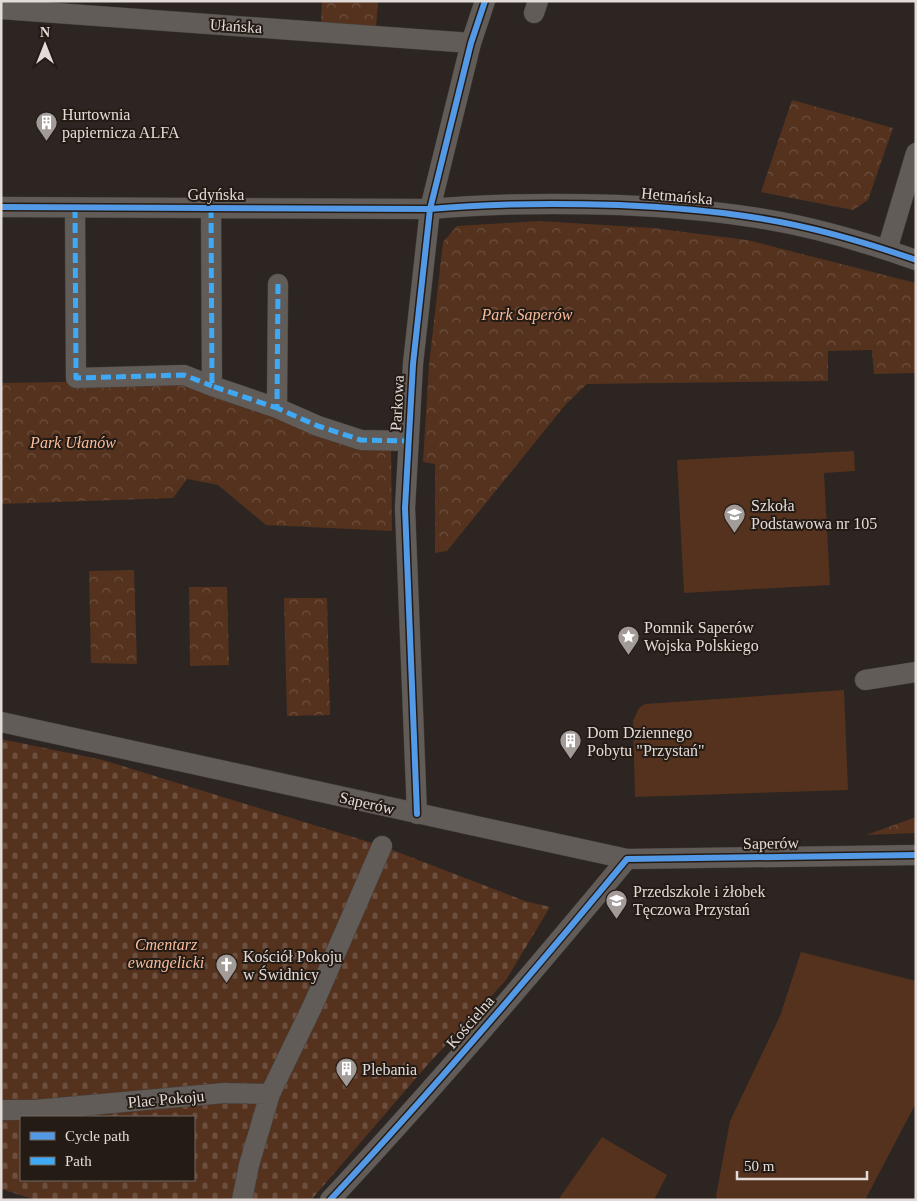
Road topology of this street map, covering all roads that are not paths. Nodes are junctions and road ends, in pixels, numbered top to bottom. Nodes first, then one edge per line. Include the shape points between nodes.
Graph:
1 (485, 1) edge
2 (1, 10) edge
3 (471, 43) junction
4 (916, 153) edge
5 (1, 207) edge
6 (75, 208) junction
7 (211, 208) junction
8 (430, 209) junction
9 (887, 250) junction
10 (916, 260) edge
11 (278, 284) dead end
12 (212, 386) junction
13 (277, 408) junction
14 (409, 441) junction
15 (916, 672) edge
16 (865, 680) dead end
17 (1, 722) edge
18 (417, 814) junction
19 (382, 846) dead end
20 (916, 855) edge
21 (627, 859) junction
22 (270, 1094) junction
23 (1, 1110) edge
24 (242, 1200) edge
25 (330, 1200) edge

1 - 3 street, Parkowa
2 - 3 street, Ułańska
3 - 8 street, Parkowa
4 - 9 street
5 - 6 street, Gdyńska
6 - 7 street, Gdyńska
6 - 12 street via 76,378 184,375
7 - 8 street, Gdyńska
7 - 12 street
8 - 9 street, Hetmańska via 547,203 676,208 752,217 830,233
8 - 14 street, Parkowa via 413,364
9 - 10 street, Hetmańska
11 - 13 street
12 - 13 street
13 - 14 street via 361,440
14 - 18 street, Parkowa via 406,564
15 - 16 street
17 - 18 street, Saperów
18 - 21 street, Saperów
19 - 22 street via 314,1003
20 - 21 street, Saperów
21 - 25 street, Kościelna via 389,1137
22 - 23 street, Plac Pokoju via 224,1094
22 - 24 street

